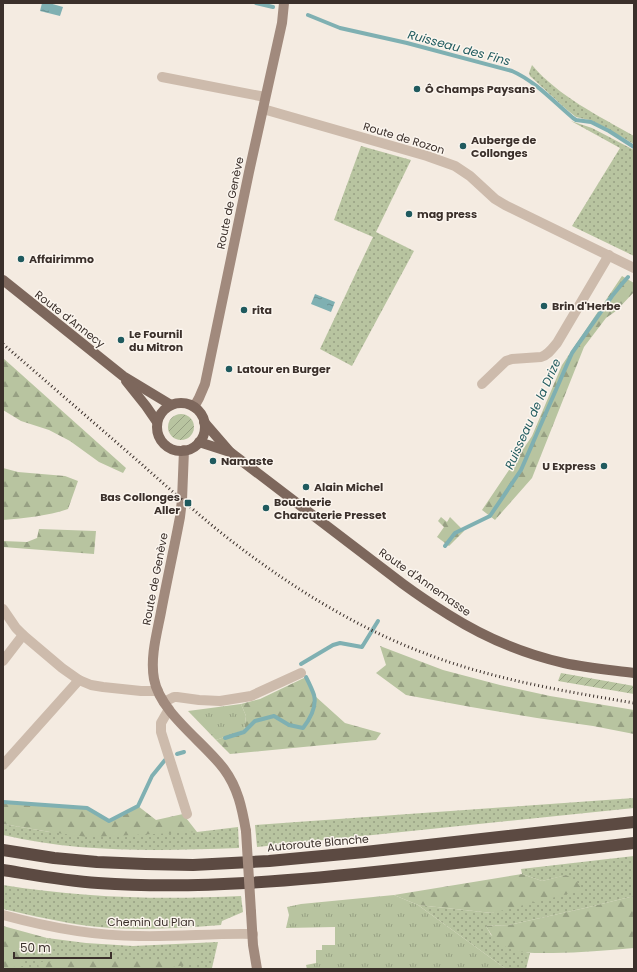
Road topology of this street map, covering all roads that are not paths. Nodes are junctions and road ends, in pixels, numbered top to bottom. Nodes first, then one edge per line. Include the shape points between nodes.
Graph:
1 (284, 3) edge
2 (162, 77) dead end
3 (265, 97) junction
4 (263, 109) junction
5 (610, 255) junction
6 (634, 268) edge
7 (3, 280) edge
8 (123, 376) junction
9 (482, 384) dead end
10 (171, 405) junction
11 (194, 407) junction
12 (157, 422) junction
13 (204, 422) junction
14 (199, 442) junction
15 (184, 450) junction
16 (230, 452) junction
17 (3, 609) edge
18 (23, 634) junction
19 (3, 661) edge
20 (301, 673) dead end
21 (634, 673) edge
22 (79, 680) junction
23 (158, 691) junction
24 (167, 705) junction
25 (3, 765) edge
26 (187, 814) dead end
27 (634, 822) edge
28 (634, 843) edge
29 (3, 850) edge
30 (3, 870) edge
31 (3, 915) edge
32 (253, 934) junction
33 (257, 969) edge

1 - 3 street, Route de Genève via 282,23
2 - 3 street
3 - 4 street, Route de Genève
4 - 5 street, Route de Rozon via 455,166 505,206
4 - 11 street, Route de Genève via 205,384
5 - 6 street, Route de Rozon
5 - 9 street via 549,352 541,357 506,361
7 - 8 main road, Route d'Annecy
8 - 10 main road, Route d'Annecy
8 - 12 main road, Route d'Annecy
10 - 11 main road via 183,403
10 - 12 main road via 162,412
11 - 13 main road
12 - 15 main road via 157,432 163,443 174,450
13 - 14 main road via 204,433
13 - 16 main road, Route d'Annemasse
14 - 15 main road
14 - 16 main road, Route d'Annemasse
15 - 23 street, Route de Genève via 180,517 155,644 153,671
16 - 21 main road, Route d'Annemasse via 403,584 462,623 509,646 537,655 584,667
17 - 18 street
18 - 19 street
18 - 22 street
20 - 24 street via 251,696 220,701 174,697
22 - 23 street via 103,687
22 - 25 street
23 - 24 street, Route de Genève
24 - 26 street via 161,732
24 - 32 street, Route de Genève, bridge via 228,775 239,799 246,831
27 - 29 highway, Autoroute Blanche via 270,861 145,864 54,858
28 - 30 highway via 364,873 199,885 97,883
31 - 32 street, Chemin du Plan via 72,930 112,935
32 - 33 street, Route de Genève

